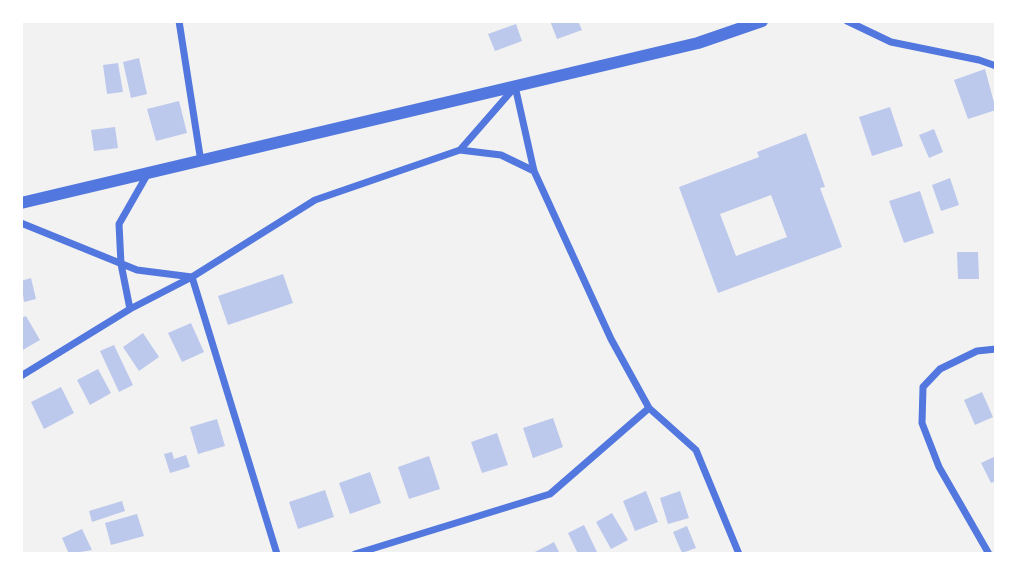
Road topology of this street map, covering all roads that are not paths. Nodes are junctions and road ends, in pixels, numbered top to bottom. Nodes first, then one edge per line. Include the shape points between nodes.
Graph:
1 (179, 21) edge
2 (762, 21) edge
3 (847, 21) edge
4 (996, 66) edge
5 (515, 86) junction
6 (460, 150) junction
7 (202, 162) junction
8 (534, 171) junction
9 (147, 175) junction
10 (21, 204) edge
11 (21, 223) edge
12 (121, 264) junction
13 (192, 277) junction
14 (130, 310) junction
15 (996, 349) edge
16 (21, 376) edge
17 (649, 408) junction
18 (278, 554) edge
19 (355, 554) edge
20 (739, 554) edge
21 (989, 554) edge

1 - 7 street
2 - 5 street via 698,43
3 - 4 street via 891,42
5 - 6 street
5 - 7 street
5 - 8 street
6 - 8 street via 501,155
6 - 13 street via 315,200
7 - 9 street
8 - 17 street via 611,339
9 - 10 street
9 - 12 street via 120,224
11 - 12 street
12 - 13 street
12 - 14 street
13 - 14 street
13 - 18 street
14 - 16 street
15 - 21 street via 977,351 940,369 923,387 922,423 939,467
17 - 19 street via 550,494
17 - 20 street via 696,450

